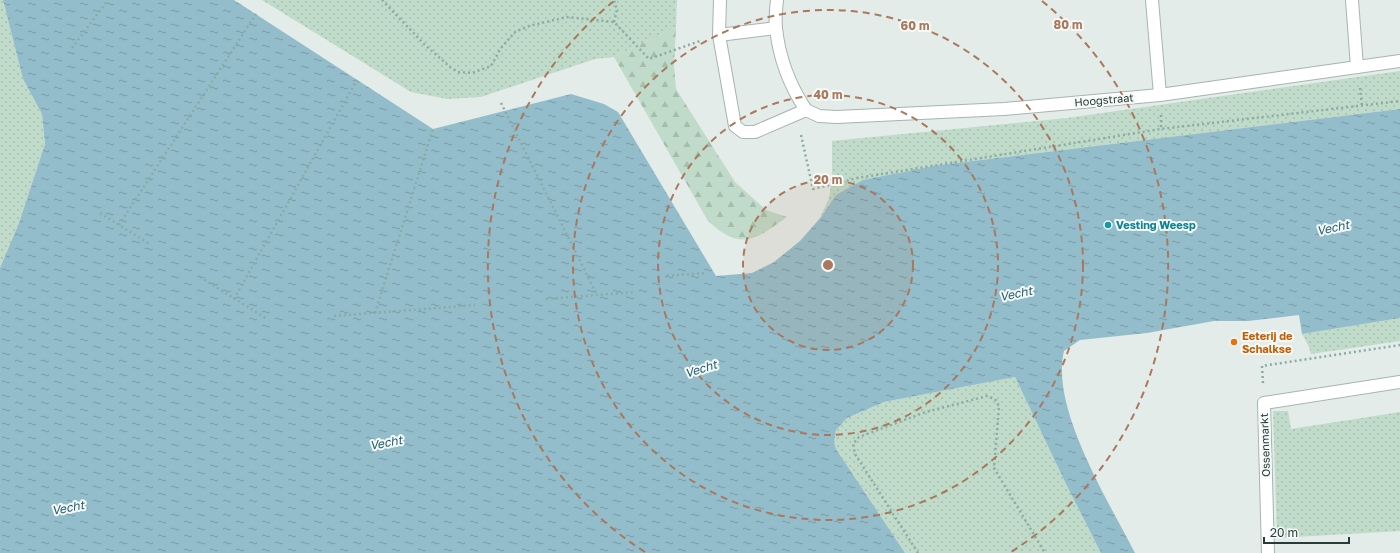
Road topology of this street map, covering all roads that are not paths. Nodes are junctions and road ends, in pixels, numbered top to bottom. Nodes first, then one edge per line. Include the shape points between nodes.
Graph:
1 (720, 0) edge
2 (777, 0) edge
3 (1152, 0) edge
4 (1352, 0) edge
5 (776, 28) junction
6 (719, 35) junction
7 (1400, 61) edge
8 (1357, 67) junction
9 (1160, 95) junction
10 (806, 110) junction
11 (1400, 382) edge
12 (1268, 553) edge

1 - 6 street
2 - 5 street
3 - 9 street
4 - 8 street
5 - 6 street
5 - 10 street via 787,73 795,94
6 - 10 street via 736,126 743,132 755,132
7 - 8 street, Hoogstraat
8 - 9 street, Hoogstraat
9 - 10 street, Hoogstraat via 1004,109 845,117 820,116
11 - 12 street, Ossenmarkt via 1264,403

